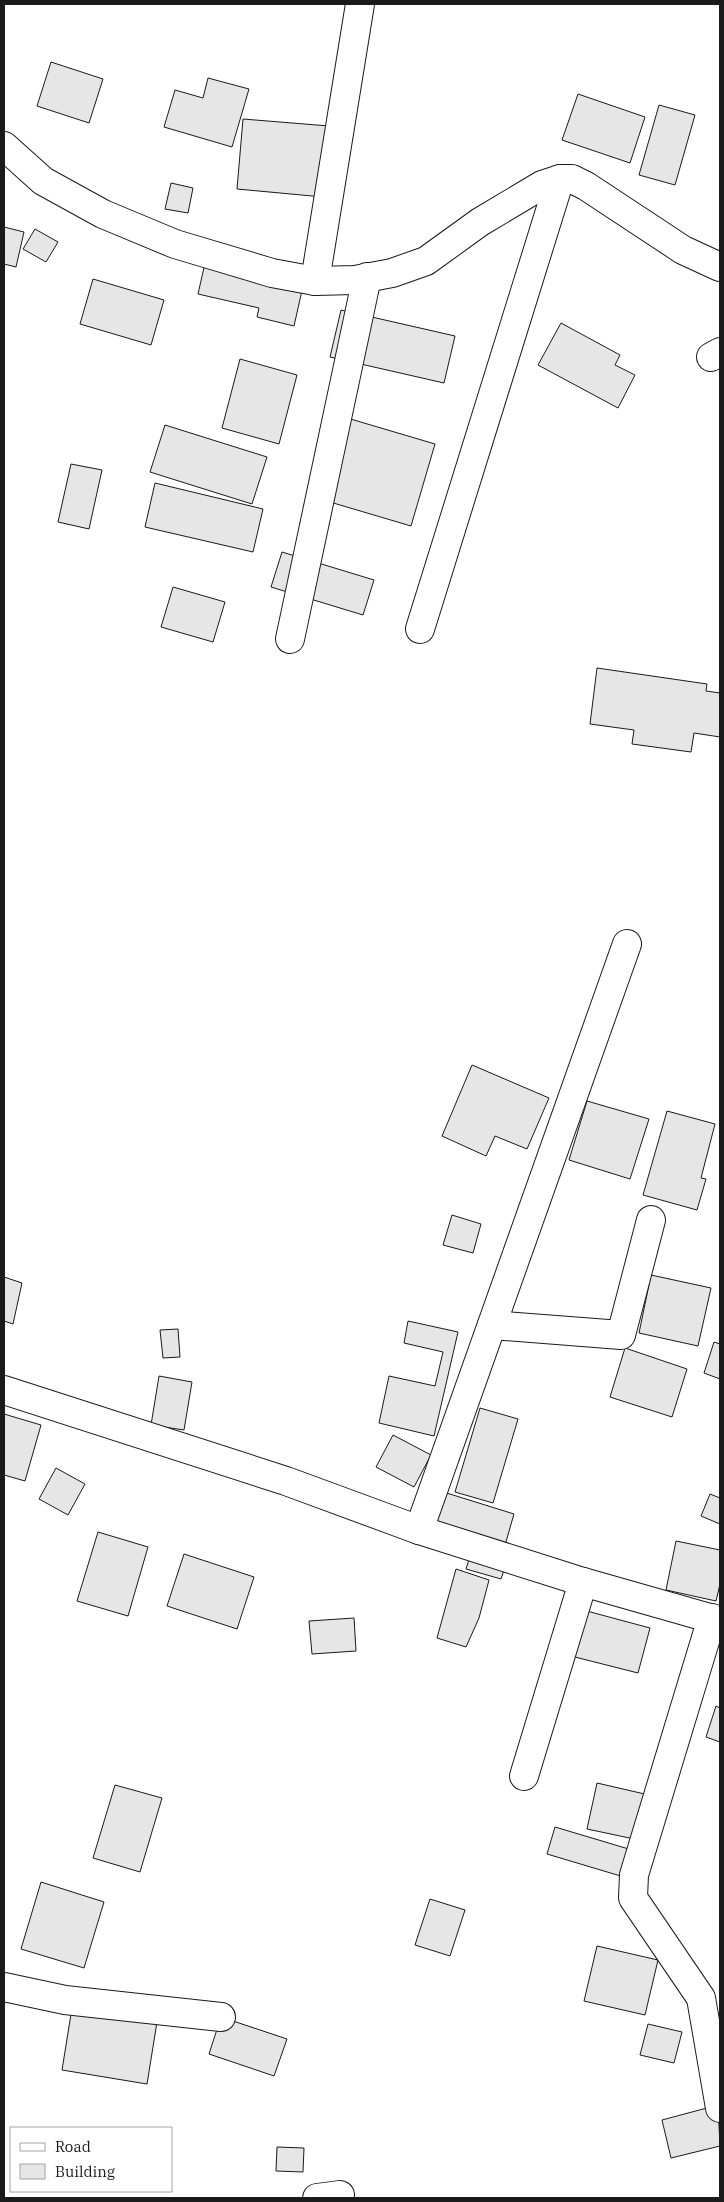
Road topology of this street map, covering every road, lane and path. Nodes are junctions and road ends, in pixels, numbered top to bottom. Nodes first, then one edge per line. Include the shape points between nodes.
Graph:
1 (360, 4) edge
2 (4, 146) edge
3 (560, 178) junction
4 (720, 267) edge
5 (367, 278) junction
6 (315, 281) junction
7 (420, 629) dead end
8 (290, 639) dead end
9 (627, 944) dead end
10 (651, 1220) dead end
11 (492, 1325) junction
12 (4, 1390) edge
13 (419, 1530) junction
14 (583, 1582) junction
15 (716, 1619) edge
16 (524, 1776) dead end
17 (4, 1987) edge
18 (221, 2016) dead end
19 (720, 2108) edge

1 - 6 street
2 - 6 street via 43,181 103,214 175,244
3 - 4 street via 572,179 586,186 683,250
3 - 5 street via 542,185 480,222 426,261
3 - 7 street
5 - 6 street
5 - 8 street
9 - 11 street
10 - 11 street via 621,1335
11 - 13 street
12 - 13 street via 286,1481
13 - 14 street
14 - 15 street
14 - 16 street
15 - 19 street via 634,1875 633,1898 701,1998
17 - 18 street via 65,2000

